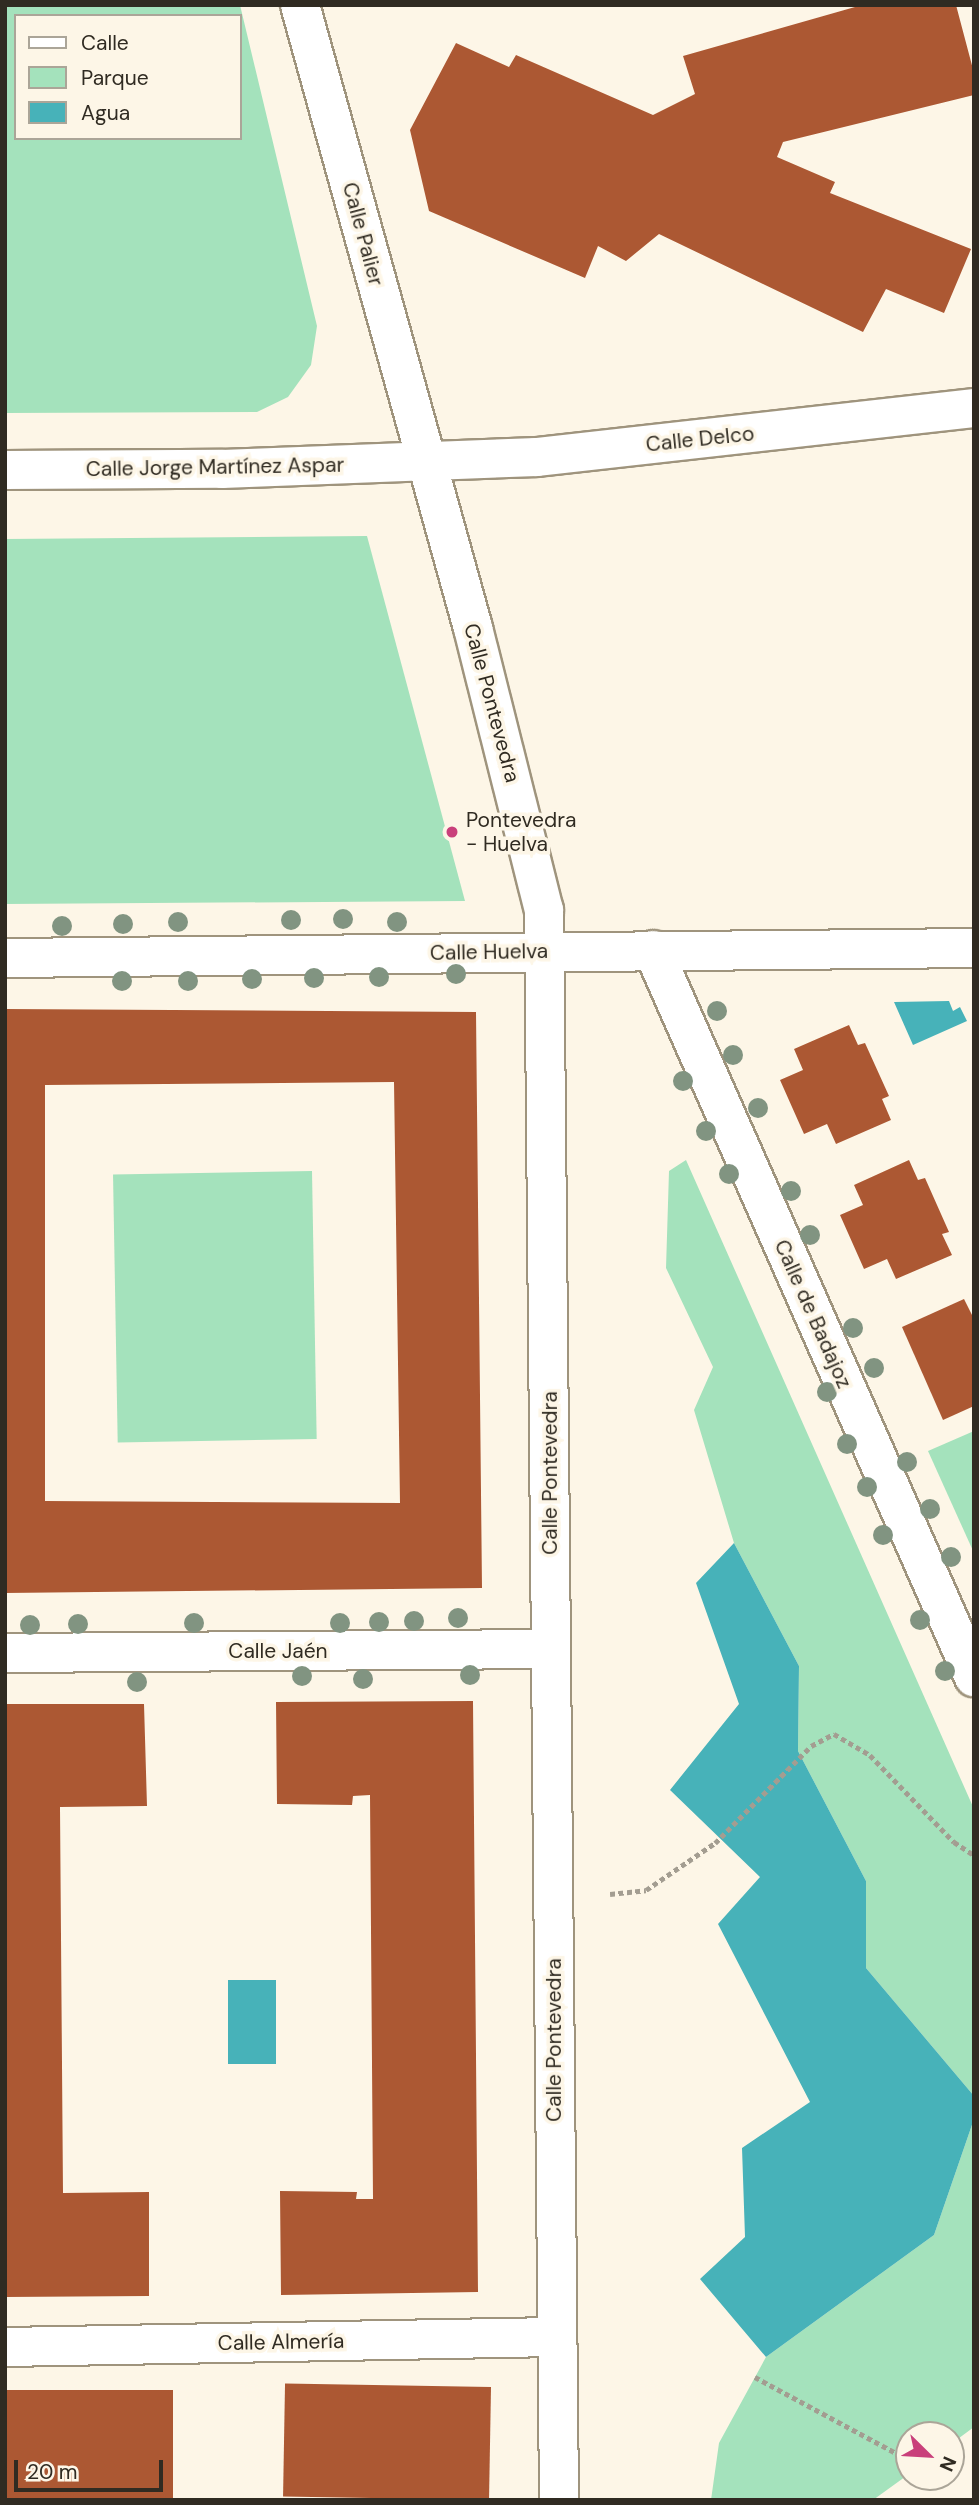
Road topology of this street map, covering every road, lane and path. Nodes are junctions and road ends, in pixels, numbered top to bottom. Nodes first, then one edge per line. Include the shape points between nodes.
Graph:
1 (300, 5) edge
2 (974, 408) edge
3 (425, 462) junction
4 (5, 470) edge
5 (974, 948) edge
6 (653, 950) junction
7 (546, 951) junction
8 (5, 958) edge
9 (551, 1649) junction
10 (5, 1653) edge
11 (974, 1677) edge
12 (974, 1855) edge
13 (610, 1894) dead end
14 (557, 2337) junction
15 (5, 2347) edge
16 (755, 2377) dead end
17 (895, 2452) edge
18 (559, 2500) edge

1 - 3 street, Calle Palier
2 - 3 street, Calle Delco via 537,457
3 - 4 street, Calle Jorge Martínez Aspar
3 - 7 street, Calle Pontevedra via 523,818 544,910
5 - 6 street, Calle Huelva
6 - 7 street, Calle Huelva
6 - 11 street, Calle de Badajoz
7 - 8 street, Calle Huelva
7 - 9 street, Calle Pontevedra
9 - 10 street, Calle Jaén
9 - 14 street, Calle Pontevedra
12 - 13 path via 853,1742 834,1734 811,1746 720,1838 657,1885 635,1893
14 - 15 street, Calle Almería
14 - 18 street, Calle Pontevedra
16 - 17 path

